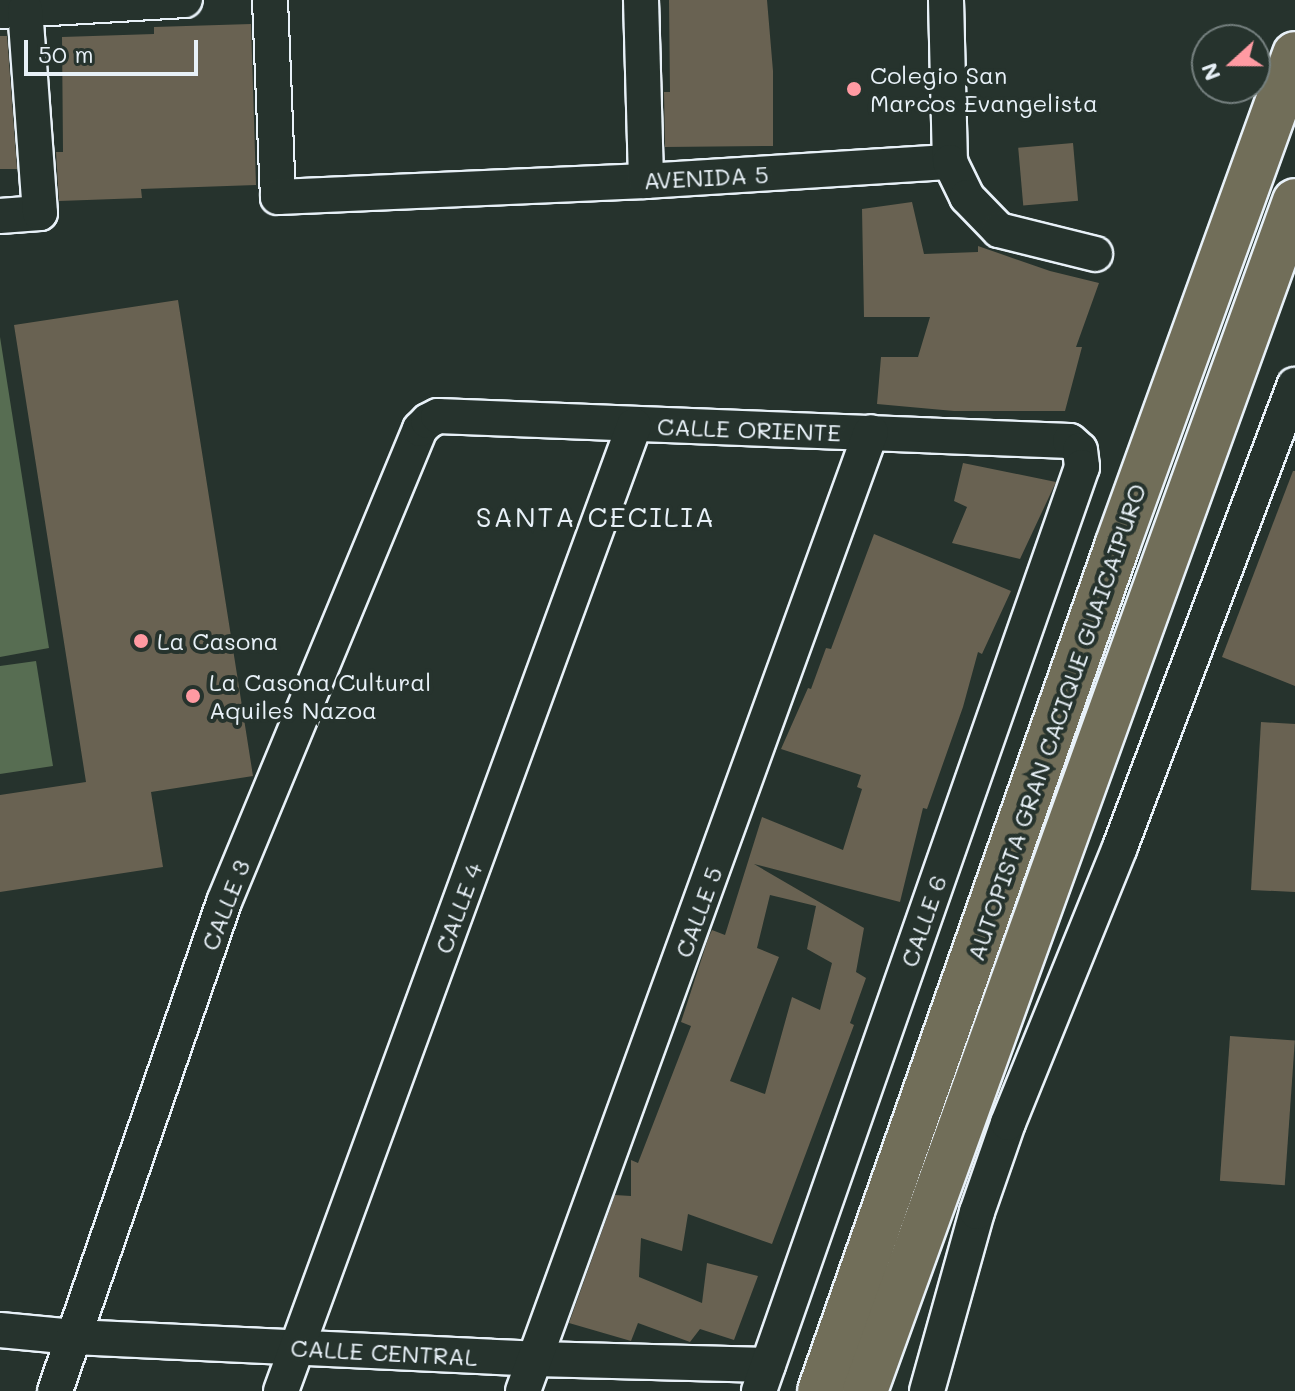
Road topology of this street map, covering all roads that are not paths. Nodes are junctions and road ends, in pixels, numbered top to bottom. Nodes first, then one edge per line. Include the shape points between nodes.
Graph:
1 (164, 0) edge
2 (270, 0) edge
3 (641, 0) edge
4 (946, 0) edge
5 (12, 11) edge
6 (1295, 54) edge
7 (950, 162) junction
8 (646, 181) junction
9 (1295, 201) edge
10 (0, 216) edge
11 (1095, 254) dead end
12 (1295, 385) edge
13 (634, 426) junction
14 (420, 429) joint
15 (871, 432) junction
16 (1080, 450) joint
17 (0, 1330) edge
18 (74, 1337) junction
19 (297, 1347) junction
20 (536, 1359) junction
21 (763, 1378) edge
22 (55, 1391) edge
23 (281, 1391) edge
24 (523, 1391) edge
25 (820, 1391) edge
26 (865, 1391) edge
27 (927, 1391) edge

1 - 5 street
2 - 8 street, AVENIDA 5 via 278,197
3 - 8 street
4 - 7 street
5 - 10 street via 40,213
6 - 25 highway, AUTOPISTA GRAN CACIQUE GUAICAIPURO
7 - 8 street, AVENIDA 5
7 - 11 street via 967,197 999,230
9 - 26 highway, AUTOPISTA GRAN CACIQUE GUAICAIPURO
12 - 27 street via 1120,847 1008,1123
13 - 14 street, CALLE ORIENTE via 438,416
13 - 15 street, CALLE ORIENTE
13 - 19 street, CALLE 4
14 - 18 street, CALLE 3 via 224,902
15 - 16 street, CALLE ORIENTE via 1070,441
15 - 20 street, CALLE 5
16 - 21 street, CALLE 6 via 1082,467
17 - 18 street, CALLE CENTRAL
18 - 19 street, CALLE CENTRAL
18 - 22 street, CALLE 3
19 - 20 street, CALLE CENTRAL
19 - 23 street, CALLE 4
20 - 21 street, CALLE CENTRAL
20 - 24 street, CALLE 5

